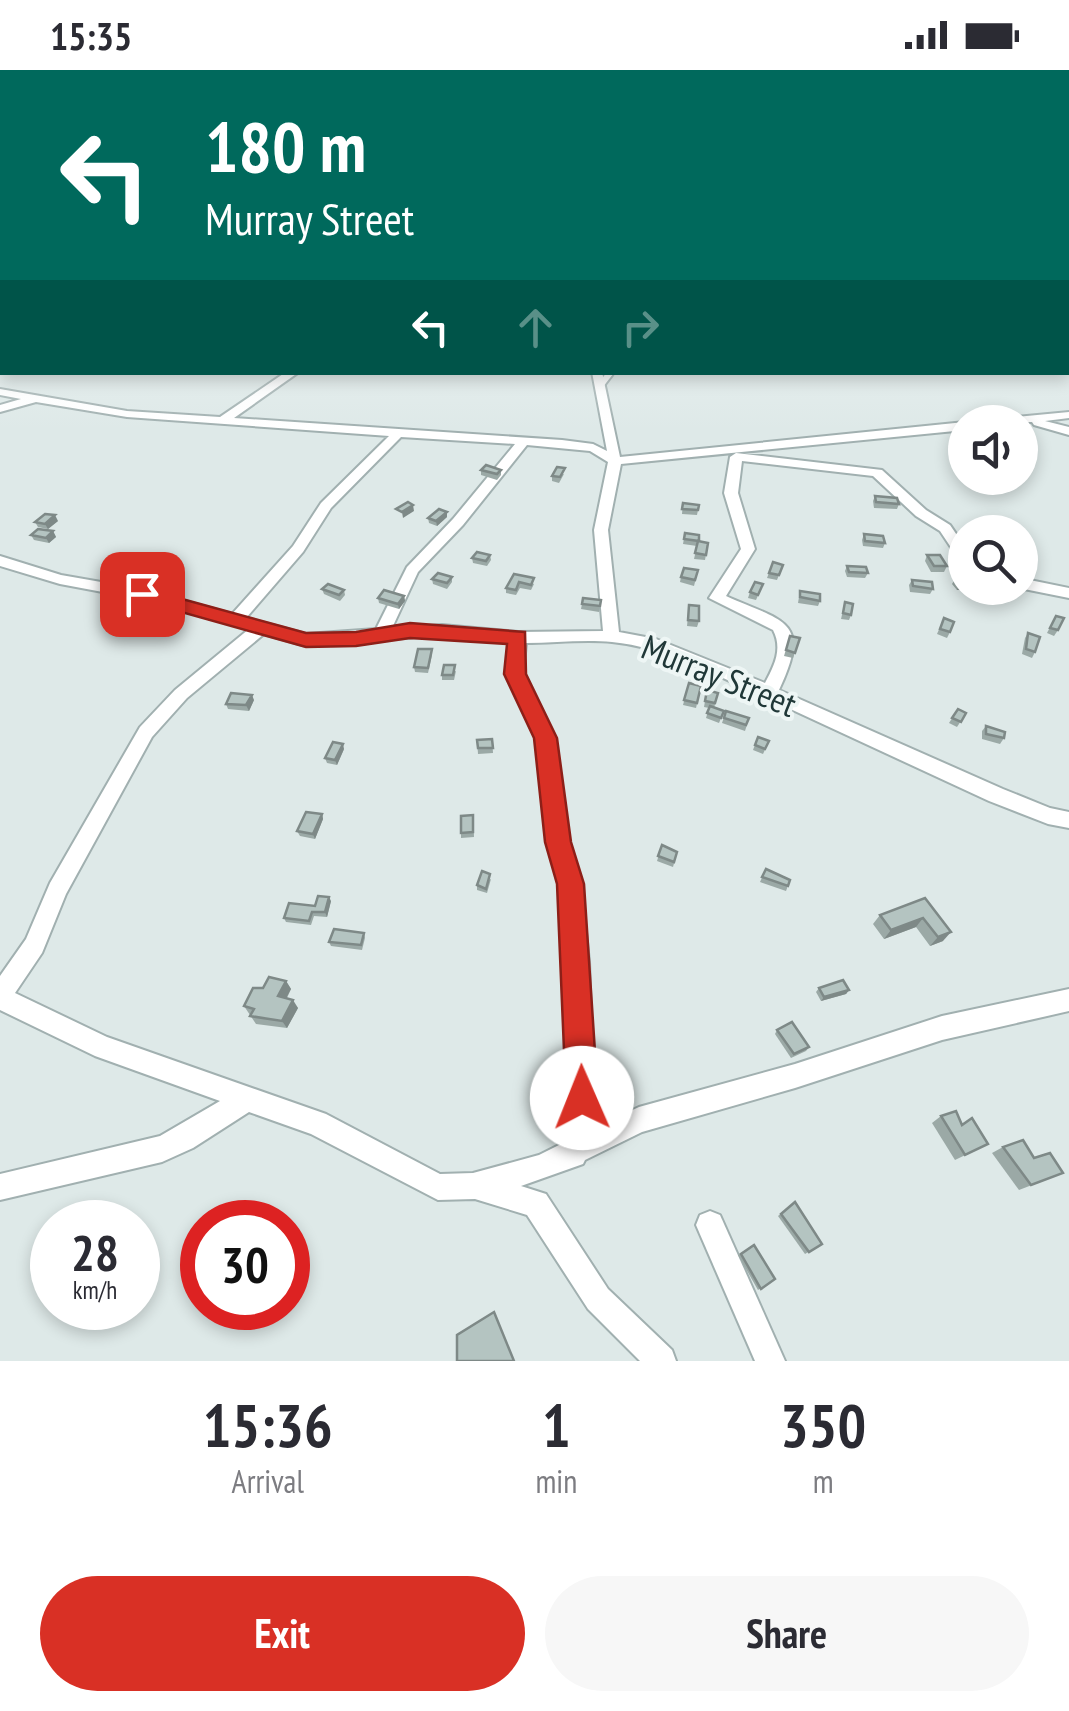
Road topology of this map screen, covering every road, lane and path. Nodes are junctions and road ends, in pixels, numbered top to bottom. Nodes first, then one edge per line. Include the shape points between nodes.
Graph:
1 (290, 375) edge
2 (599, 379) edge
3 (0, 392) edge
4 (33, 399) junction
5 (0, 409) edge
6 (1069, 415) edge
7 (1038, 419) edge
8 (223, 420) junction
9 (1038, 423) edge
10 (948, 428) edge
11 (1069, 431) edge
12 (398, 432) junction
13 (524, 441) junction
14 (699, 454) junction
15 (736, 457) junction
16 (615, 461) junction
17 (948, 532) edge
18 (0, 561) edge
19 (1038, 586) edge
20 (1069, 592) edge
21 (236, 619) junction
22 (260, 629) junction
23 (381, 634) junction
24 (612, 636) junction
25 (518, 638) junction
26 (768, 694) junction
27 (1069, 820) edge
28 (0, 996) edge
29 (1069, 1000) edge
30 (246, 1099) junction
31 (574, 1155) junction
32 (473, 1186) junction
33 (0, 1187) edge
34 (710, 1225) dead end
35 (661, 1361) edge
36 (770, 1361) edge

1 - 8 street
2 - 16 street
3 - 4 street
4 - 5 street
4 - 8 street
6 - 7 street
8 - 12 street
9 - 11 street
10 - 14 street
12 - 13 street
12 - 21 street via 326,506
13 - 16 street via 593,448
13 - 23 street via 412,570
14 - 15 street
14 - 16 street
15 - 17 street via 878,473
15 - 26 street via 731,493 748,549 717,598 787,634 788,648
16 - 24 street via 601,530
18 - 21 street, Murray Street
19 - 20 street
21 - 22 street, Murray Street
22 - 23 street, Murray Street via 306,640
22 - 28 street via 146,732 57,890 34,946
23 - 25 street, Murray Street via 442,630
24 - 25 street, Murray Street
24 - 26 street, Murray Street via 677,652
25 - 31 street via 515,674 546,738 558,842 571,884 582,1098
26 - 27 street, Murray Street via 996,796
28 - 30 street via 103,1048
29 - 31 street via 942,1028 640,1120
30 - 32 street via 318,1122 438,1186
30 - 33 street via 162,1149
31 - 32 street
32 - 35 street via 536,1204 598,1299
34 - 36 street

